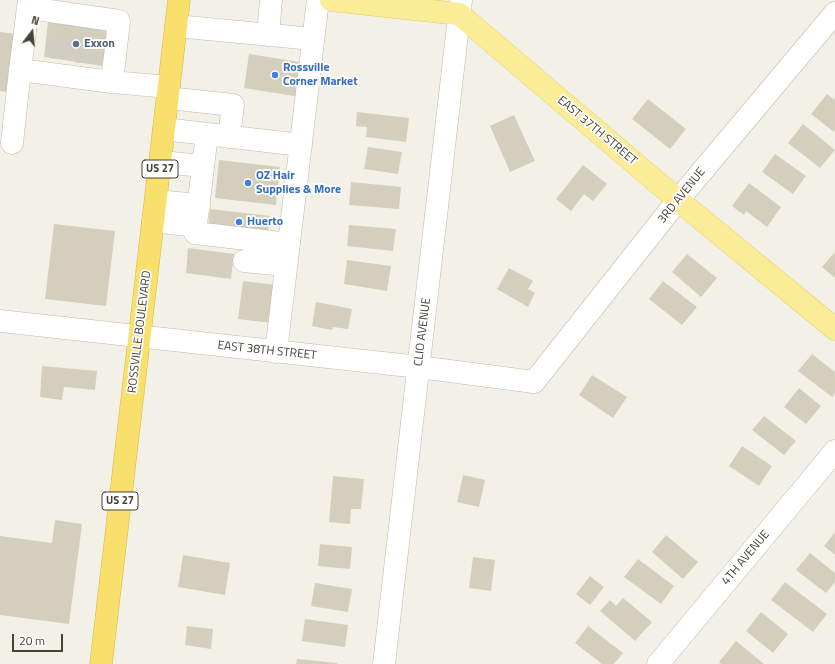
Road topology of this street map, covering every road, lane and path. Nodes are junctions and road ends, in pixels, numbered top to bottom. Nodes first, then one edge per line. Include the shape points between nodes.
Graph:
1 (179, 0) edge
2 (272, 0) edge
3 (318, 0) edge
4 (331, 0) edge
5 (476, 0) edge
6 (29, 4) edge
7 (460, 7) edge
8 (835, 13) edge
9 (176, 26) junction
10 (268, 35) junction
11 (313, 40) junction
12 (20, 70) junction
13 (112, 82) junction
14 (169, 93) junction
15 (206, 102) junction
16 (164, 129) junction
17 (205, 134) junction
18 (229, 137) junction
19 (12, 143) dead end
20 (301, 145) junction
21 (160, 162) junction
22 (203, 166) junction
23 (678, 200) junction
24 (198, 205) junction
25 (155, 211) junction
26 (196, 226) junction
27 (288, 254) junction
28 (244, 261) dead end
29 (0, 321) edge
30 (835, 329) edge
31 (140, 337) junction
32 (276, 352) junction
33 (419, 368) junction
34 (534, 382) joint
35 (835, 451) edge
36 (101, 664) edge
37 (384, 664) edge
38 (658, 664) edge

1 - 9 highway, ROSSVILLE BOULEVARD / US 27
2 - 10 street
3 - 11 street
4 - 7 main road
5 - 7 street
6 - 12 street
6 - 13 street via 63,18 88,22 119,21
7 - 23 main road, EAST 37TH STREET
7 - 33 street, CLIO AVENUE
8 - 23 street, 3RD AVENUE
9 - 10 street
9 - 14 highway, ROSSVILLE BOULEVARD / US 27
10 - 11 street
11 - 20 street
12 - 13 street via 60,67 85,71
12 - 19 street
13 - 14 street
14 - 15 street
14 - 16 highway, ROSSVILLE BOULEVARD / US 27
15 - 17 street
15 - 18 street via 233,105
16 - 17 street
16 - 21 highway, ROSSVILLE BOULEVARD / US 27
17 - 18 street
17 - 22 street
18 - 20 street
20 - 27 street
21 - 22 street
21 - 25 highway, ROSSVILLE BOULEVARD / US 27
22 - 24 street
23 - 30 main road, EAST 37TH STREET
23 - 34 street, 3RD AVENUE
24 - 25 street
24 - 26 street
25 - 26 street
25 - 31 highway, ROSSVILLE BOULEVARD / US 27
26 - 27 street via 195,234
27 - 28 street
27 - 32 street
29 - 31 street, EAST 38TH STREET
31 - 32 street, EAST 38TH STREET
31 - 36 highway, ROSSVILLE BOULEVARD / US 27
32 - 33 street, EAST 38TH STREET
33 - 34 street, EAST 38TH STREET
33 - 37 street, CLIO AVENUE
35 - 38 street, 4TH AVENUE

